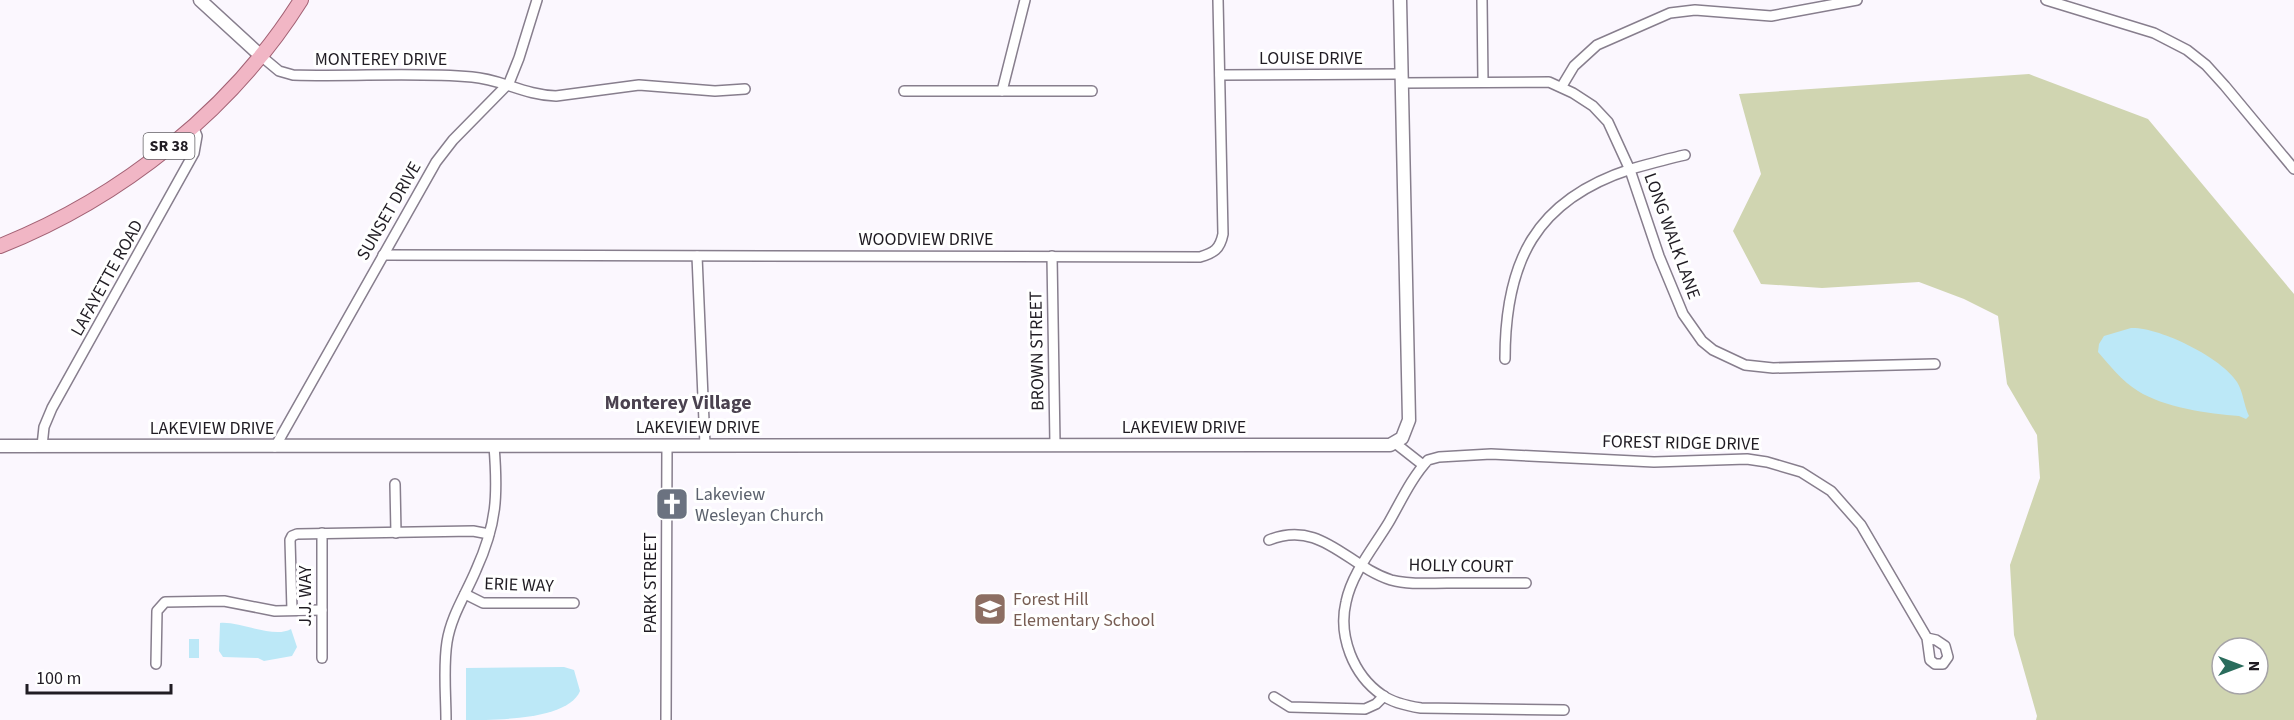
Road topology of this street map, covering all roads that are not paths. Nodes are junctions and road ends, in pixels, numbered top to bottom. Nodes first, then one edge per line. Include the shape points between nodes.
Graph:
1 (200, 0) edge
2 (301, 0) edge
3 (537, 0) edge
4 (1025, 0) edge
5 (1218, 0) edge
6 (1400, 0) edge
7 (1482, 0) edge
8 (1857, 0) edge
9 (2046, 0) edge
10 (1695, 5) edge
11 (261, 56) junction
12 (1220, 75) junction
13 (1402, 79) junction
14 (1484, 81) junction
15 (506, 86) junction
16 (1562, 86) junction
17 (745, 89) dead end
18 (904, 91) dead end
19 (1002, 91) junction
20 (1092, 91) dead end
21 (193, 126) junction
22 (1685, 155) dead end
23 (2294, 169) edge
24 (1630, 170) junction
25 (0, 246) edge
26 (383, 255) junction
27 (697, 256) junction
28 (1052, 256) junction
29 (1505, 359) dead end
30 (1935, 364) dead end
31 (1395, 443) junction
32 (1055, 444) junction
33 (667, 445) junction
34 (705, 445) junction
35 (0, 446) edge
36 (42, 446) junction
37 (494, 446) junction
38 (276, 447) junction
39 (1423, 465) junction
40 (395, 484) dead end
41 (396, 533) junction
42 (322, 534) junction
43 (489, 534) junction
44 (1269, 540) dead end
45 (1363, 565) junction
46 (1526, 584) dead end
47 (465, 594) junction
48 (574, 603) dead end
49 (292, 610) junction
50 (322, 610) junction
51 (1927, 638) dead end
52 (322, 658) dead end
53 (156, 664) dead end
54 (1384, 696) junction
55 (1274, 697) dead end
56 (1564, 710) dead end
57 (446, 720) edge
58 (666, 720) edge

1 - 11 street
2 - 11 main road, SR 38
3 - 15 street, SUNSET DRIVE via 514,73
4 - 19 street
5 - 12 street, WOODVIEW DRIVE
6 - 13 street
7 - 14 street
8 - 10 street via 1771,16
9 - 23 street via 2154,33 2187,50 2225,86
10 - 16 street via 1597,45 1574,66
11 - 15 street, MONTEREY DRIVE via 279,71 293,75 443,75 475,77
11 - 21 main road, SR 38
12 - 13 street, LOUISE DRIVE
12 - 28 street, WOODVIEW DRIVE via 1223,234 1218,249 1200,257
13 - 14 street, LONG WALK LANE
13 - 31 street via 1409,420 1402,438
14 - 16 street, LONG WALK LANE via 1535,81
15 - 17 street, MONTEREY DRIVE via 556,96 623,85
15 - 26 street, SUNSET DRIVE via 436,162
16 - 24 street, LONG WALK LANE via 1603,115
18 - 19 street
19 - 20 street
21 - 25 main road, SR 38 via 100,195 66,216
21 - 36 street, LAFAYETTE ROAD via 197,136 194,153 52,408
22 - 24 street
24 - 29 street via 1585,189 1566,202 1520,258 1506,321
24 - 30 street, LONG WALK LANE via 1683,314 1713,350 1745,364 1773,368
26 - 27 street, WOODVIEW DRIVE
26 - 38 street, SUNSET DRIVE
27 - 28 street, WOODVIEW DRIVE
27 - 34 street
28 - 32 street, BROWN STREET
31 - 32 street, LAKEVIEW DRIVE
31 - 39 street
32 - 34 street, LAKEVIEW DRIVE
33 - 34 street, LAKEVIEW DRIVE
33 - 37 street, LAKEVIEW DRIVE
33 - 58 street, PARK STREET
35 - 36 street, LAKEVIEW DRIVE
36 - 38 street, LAKEVIEW DRIVE
37 - 38 street, LAKEVIEW DRIVE
37 - 43 street via 498,489
39 - 45 street
39 - 51 street, FOREST RIDGE DRIVE via 1432,458 1491,454 1654,462 1746,459 1782,465 1816,480 1852,513
40 - 41 street
41 - 42 street
41 - 43 street
42 - 49 street, J.J. WAY via 292,536 290,540
42 - 50 street, J.J. WAY
43 - 47 street
44 - 45 street, HOLLY COURT via 1303,534 1328,543
45 - 46 street, HOLLY COURT via 1388,579 1410,583
45 - 54 street via 1346,602 1347,646 1364,677
47 - 48 street, ERIE WAY via 476,601 496,604
47 - 57 street via 447,642
49 - 50 street
49 - 53 street via 263,610 224,601 165,602 157,611
50 - 52 street, J.J. WAY
54 - 55 street via 1365,709 1290,708
54 - 56 street via 1421,708

